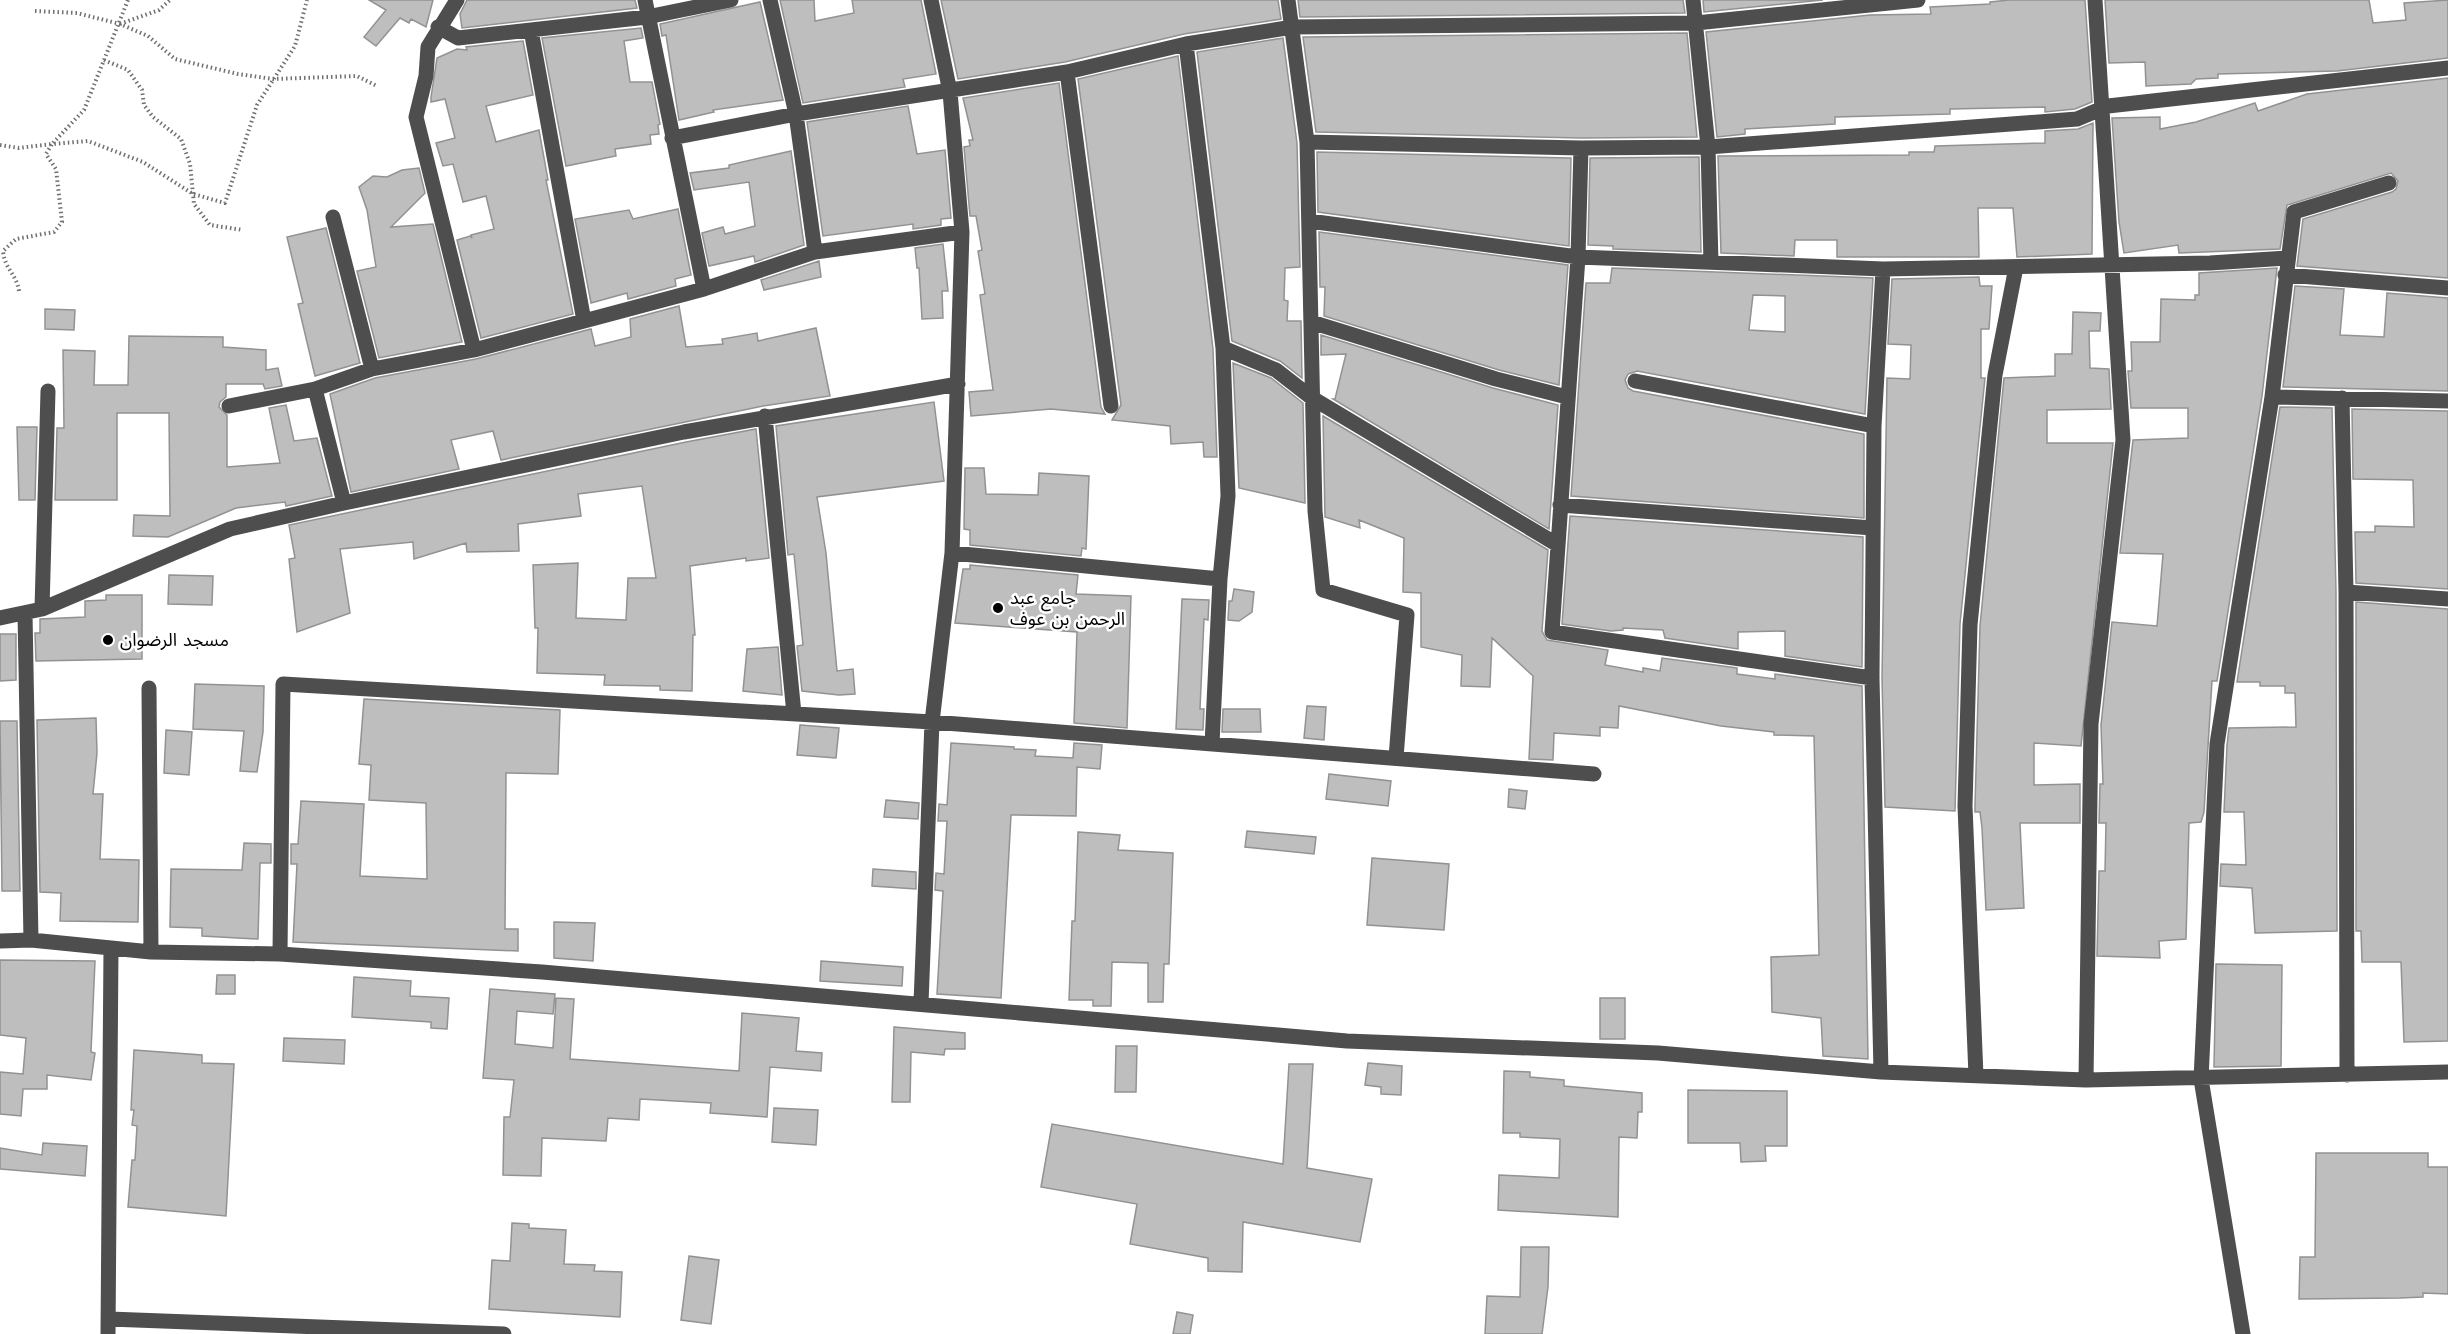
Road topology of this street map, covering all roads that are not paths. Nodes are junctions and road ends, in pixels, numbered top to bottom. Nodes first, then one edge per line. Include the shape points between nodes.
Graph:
1 (457, 0) edge
2 (645, 0) edge
3 (731, 0) edge
4 (770, 0) edge
5 (931, 0) edge
6 (1288, 0) edge
7 (1693, 0) edge
8 (2095, 0) edge
9 (1908, 1) edge
10 (647, 17) junction
11 (1695, 23) junction
12 (438, 27) junction
13 (1293, 27) junction
14 (531, 30) junction
15 (1186, 44) junction
16 (2448, 68) edge
17 (1067, 72) junction
18 (950, 92) junction
19 (2100, 109) junction
20 (796, 114) junction
21 (672, 138) junction
22 (1307, 142) junction
23 (1708, 147) junction
24 (1581, 148) junction
25 (2389, 183) dead end
26 (333, 217) dead end
27 (1309, 221) junction
28 (962, 232) junction
29 (815, 252) junction
30 (1578, 257) junction
31 (2287, 258) junction
32 (1711, 262) junction
33 (2111, 265) junction
34 (2016, 267) junction
35 (1883, 269) junction
36 (2285, 275) junction
37 (2448, 288) edge
38 (704, 289) junction
39 (584, 321) junction
40 (1311, 322) junction
41 (1223, 348) junction
42 (474, 350) junction
43 (372, 369) junction
44 (1635, 381) dead end
45 (958, 384) junction
46 (315, 389) junction
47 (48, 391) dead end
48 (1567, 397) junction
49 (2272, 397) junction
50 (1312, 398) junction
51 (2342, 398) junction
52 (2448, 401) edge
53 (229, 406) dead end
54 (1111, 406) dead end
55 (765, 416) junction
56 (1874, 426) junction
57 (344, 502) junction
58 (1560, 505) junction
59 (1873, 528) junction
60 (1558, 545) junction
61 (952, 553) junction
62 (1220, 579) junction
63 (2346, 592) junction
64 (2448, 599) edge
65 (42, 609) junction
66 (25, 613) junction
67 (0, 618) edge
68 (1872, 678) junction
69 (149, 688) dead end
70 (794, 714) junction
71 (932, 722) junction
72 (1212, 744) junction
73 (1396, 758) junction
74 (1594, 774) dead end
75 (31, 940) junction
76 (0, 941) edge
77 (111, 948) junction
78 (151, 952) junction
79 (280, 954) junction
80 (921, 1003) junction
81 (1881, 1072) junction
82 (2448, 1072) edge
83 (2348, 1075) junction
84 (1976, 1076) junction
85 (2201, 1079) junction
86 (2086, 1080) junction
87 (108, 1327) edge
88 (504, 1334) edge
89 (2243, 1334) edge

1 - 12 street
2 - 10 street
3 - 10 street
4 - 20 street
5 - 18 street
6 - 13 street
7 - 11 street
8 - 19 street
9 - 11 street
10 - 14 street
10 - 21 street
11 - 13 street
11 - 23 street
12 - 14 street via 458,38
12 - 42 street via 428,47 416,117
13 - 15 street
13 - 22 street
14 - 39 street
15 - 17 street
15 - 41 street
16 - 19 street
17 - 18 street
17 - 54 street
18 - 20 street
18 - 28 street
19 - 23 street via 2077,119
19 - 33 street
20 - 21 street
20 - 29 street
21 - 38 street
22 - 24 street
22 - 27 street
23 - 24 street
23 - 32 street
24 - 30 street
25 - 31 street via 2294,212
26 - 43 street
27 - 30 street
27 - 40 street
28 - 29 street
28 - 45 street
29 - 38 street
30 - 32 street
30 - 48 street
31 - 33 street
31 - 36 street
32 - 35 street
33 - 34 street
33 - 86 street via 2123,440 2091,724
34 - 35 street
34 - 84 street via 1995,375 1970,625 1965,806
35 - 56 street
36 - 37 street
36 - 49 street
38 - 39 street
39 - 42 street
40 - 48 street
40 - 50 street
41 - 50 street via 1276,370
41 - 62 street via 1228,496
42 - 43 street
43 - 46 street
44 - 56 street
45 - 55 street
45 - 61 street
46 - 53 street
46 - 57 street
47 - 65 street
48 - 58 street
49 - 51 street
49 - 85 street via 2217,744
50 - 60 street
50 - 73 street via 1315,510 1323,590 1407,615
51 - 52 street
51 - 63 street
55 - 57 street
55 - 70 street
56 - 59 street
57 - 65 street via 230,530
58 - 59 street
58 - 60 street
59 - 68 street
60 - 68 street via 1552,632
61 - 62 street
61 - 71 street
62 - 72 street
63 - 64 street
63 - 83 street
65 - 66 street
66 - 67 street
66 - 75 street
68 - 81 street
69 - 78 street
70 - 71 street
70 - 79 street via 283,684
71 - 72 street
71 - 80 street
72 - 73 street
73 - 74 street
75 - 76 street
75 - 77 street
77 - 78 street
77 - 87 street
78 - 79 street
79 - 80 street
80 - 81 street via 1347,1041 1658,1053
81 - 84 street
82 - 83 street
83 - 85 street
84 - 86 street
85 - 86 street
85 - 89 street
87 - 88 street

